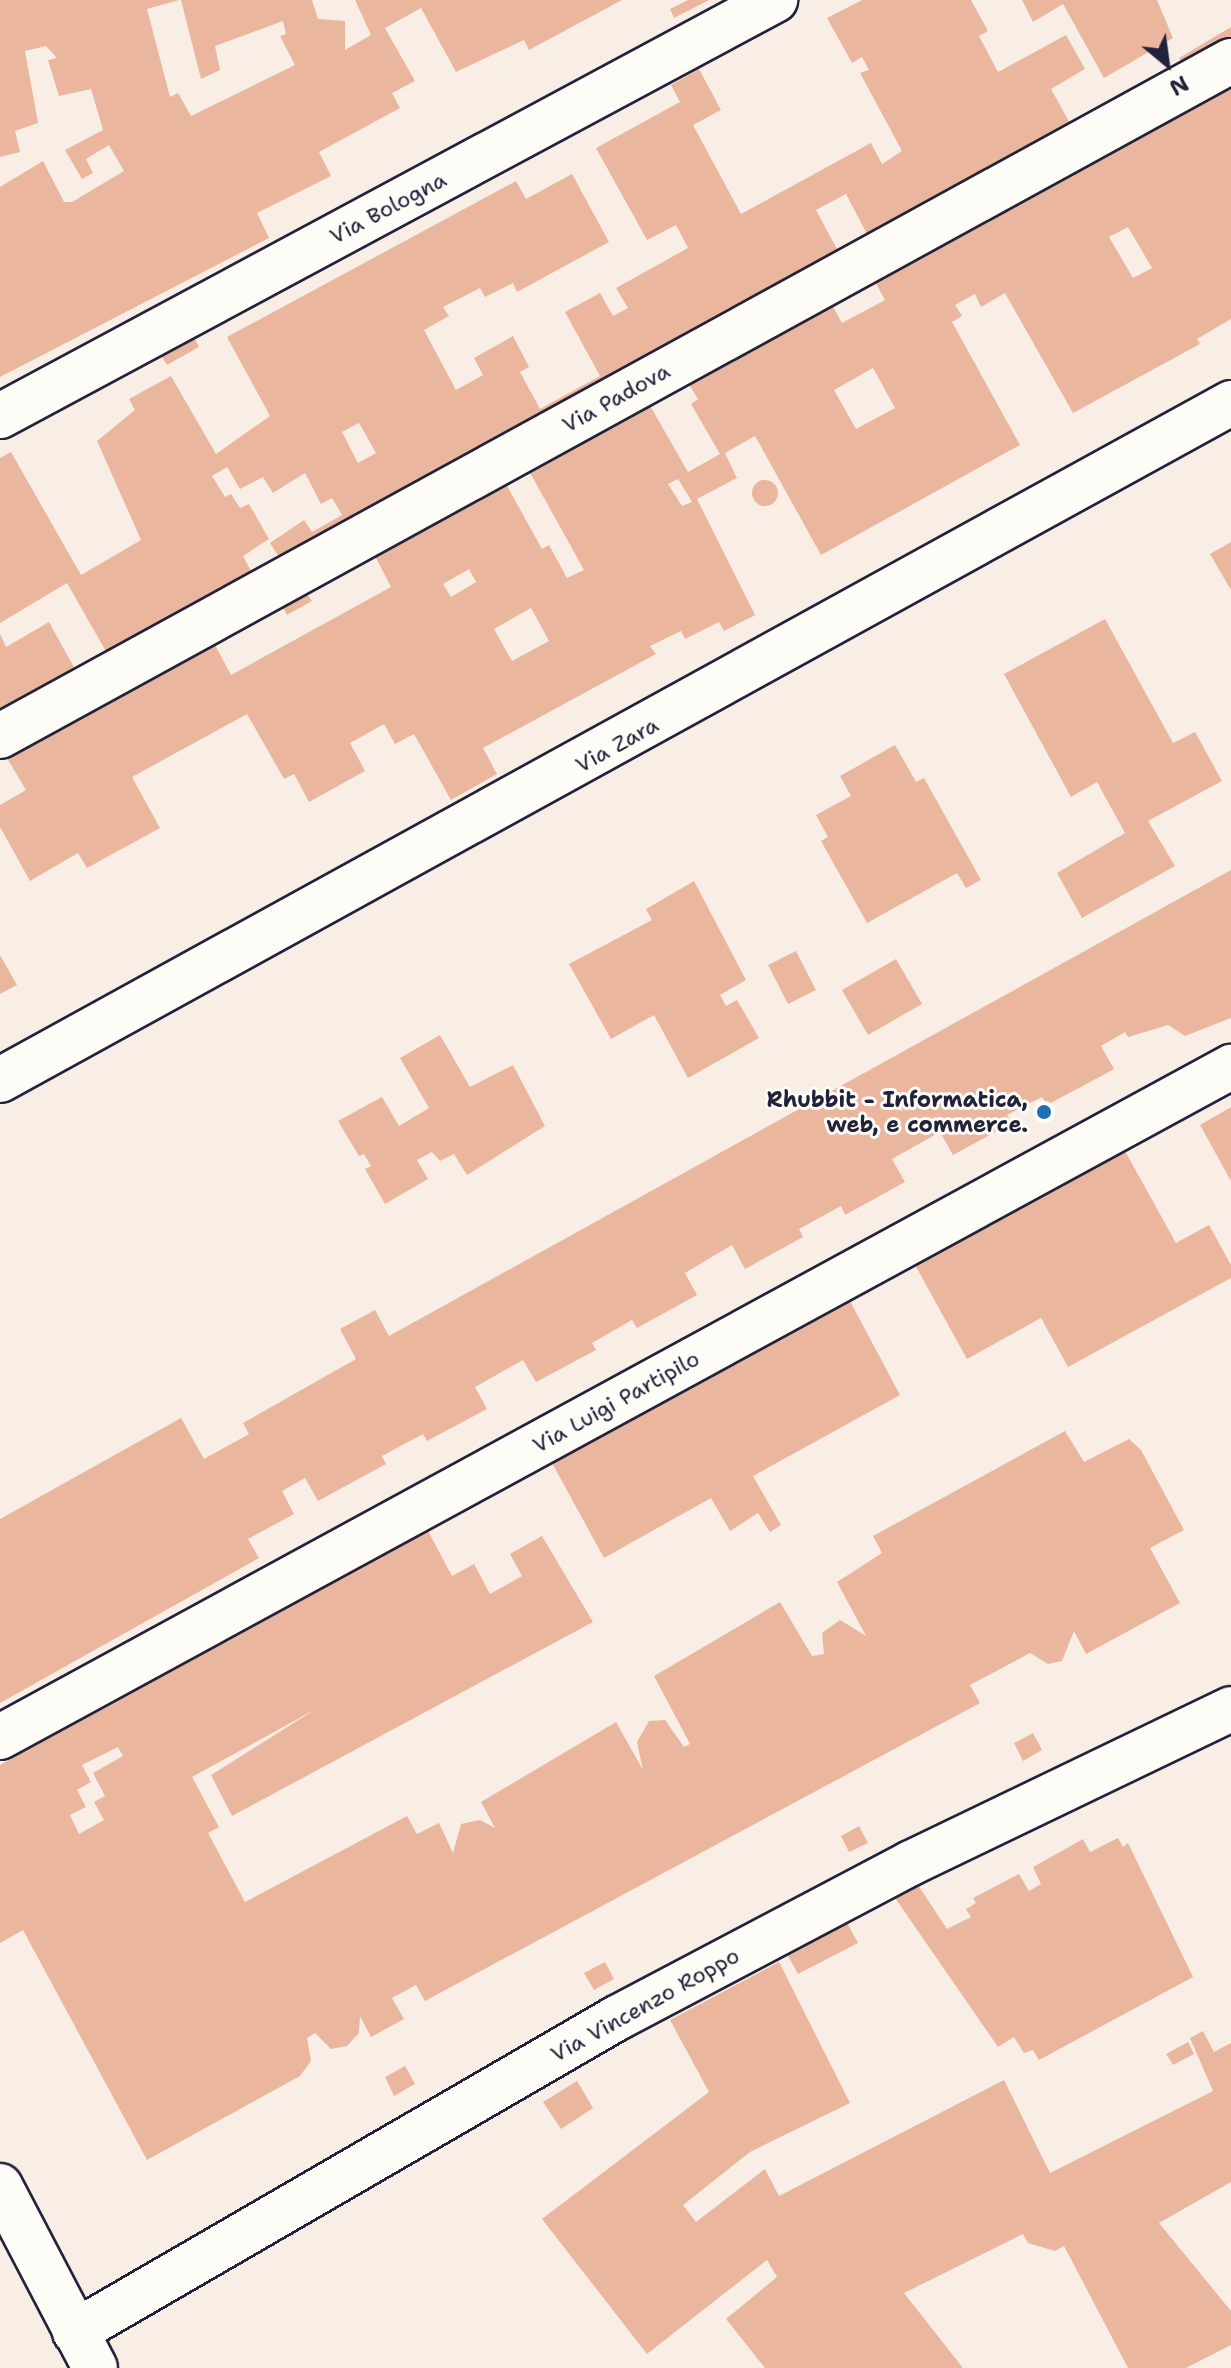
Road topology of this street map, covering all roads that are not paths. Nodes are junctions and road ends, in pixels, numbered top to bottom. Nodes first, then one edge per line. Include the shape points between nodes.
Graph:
1 (775, 0) edge
2 (1231, 61) edge
3 (1231, 403) edge
4 (0, 416) edge
5 (0, 736) edge
6 (1231, 1067) edge
7 (0, 1080) edge
8 (1231, 1709) edge
9 (0, 1737) edge
10 (0, 2186) edge
11 (85, 2350) edge

1 - 4 street, Via Bologna
2 - 5 street, Via Padova
3 - 7 street, Via Zara via 318,911
6 - 9 street, Via Luigi Partipilo
8 - 11 street, Via Vincenzo Roppo via 911,1863 617,2018
10 - 11 street

